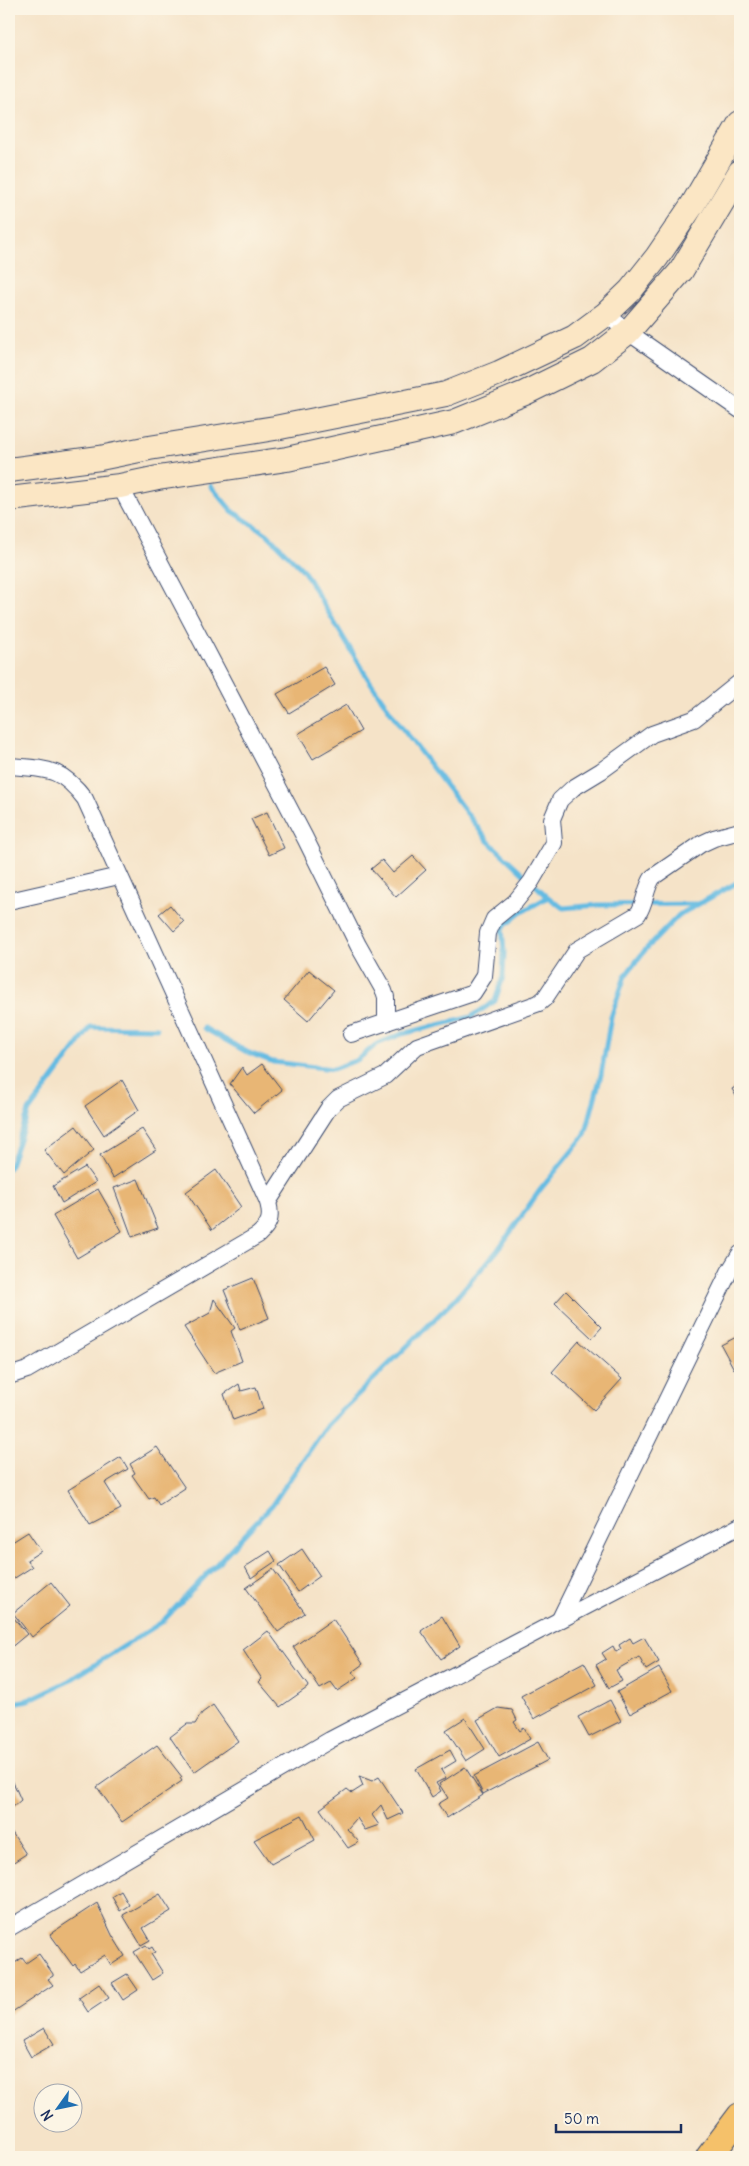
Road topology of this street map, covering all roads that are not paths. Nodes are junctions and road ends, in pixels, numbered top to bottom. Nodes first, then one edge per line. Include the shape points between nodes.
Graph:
1 (740, 123) edge
2 (740, 172) edge
3 (606, 314) junction
4 (628, 332) junction
5 (740, 410) edge
6 (9, 470) edge
7 (120, 486) junction
8 (9, 499) edge
9 (740, 682) edge
10 (9, 766) edge
11 (740, 831) edge
12 (119, 876) junction
13 (9, 901) edge
14 (386, 1023) junction
15 (351, 1034) dead end
16 (268, 1202) junction
17 (740, 1254) edge
18 (9, 1376) edge
19 (740, 1526) edge
20 (560, 1619) junction
21 (9, 1928) edge
22 (740, 2116) edge
23 (709, 2157) edge

1 - 3 street via 693,204 657,257 630,291
2 - 4 street via 681,271
3 - 4 street
3 - 6 street via 575,337 499,374 446,394 276,428
4 - 5 street
4 - 7 street via 592,360 525,393 454,422 287,459
7 - 8 street
7 - 14 street via 384,991
9 - 14 street via 694,719 652,734 560,800 552,819 554,843 532,882 494,919 488,933 484,976 472,993
10 - 12 street via 57,772 73,783 85,799
11 - 16 street via 702,844 653,877 644,906 638,914 577,950 539,1003 417,1046 385,1076 338,1099 328,1109
12 - 13 street
12 - 16 street
14 - 15 street
16 - 18 street via 272,1216 258,1236 27,1370
17 - 20 street
19 - 20 street
20 - 21 street via 330,1740
22 - 23 main road

